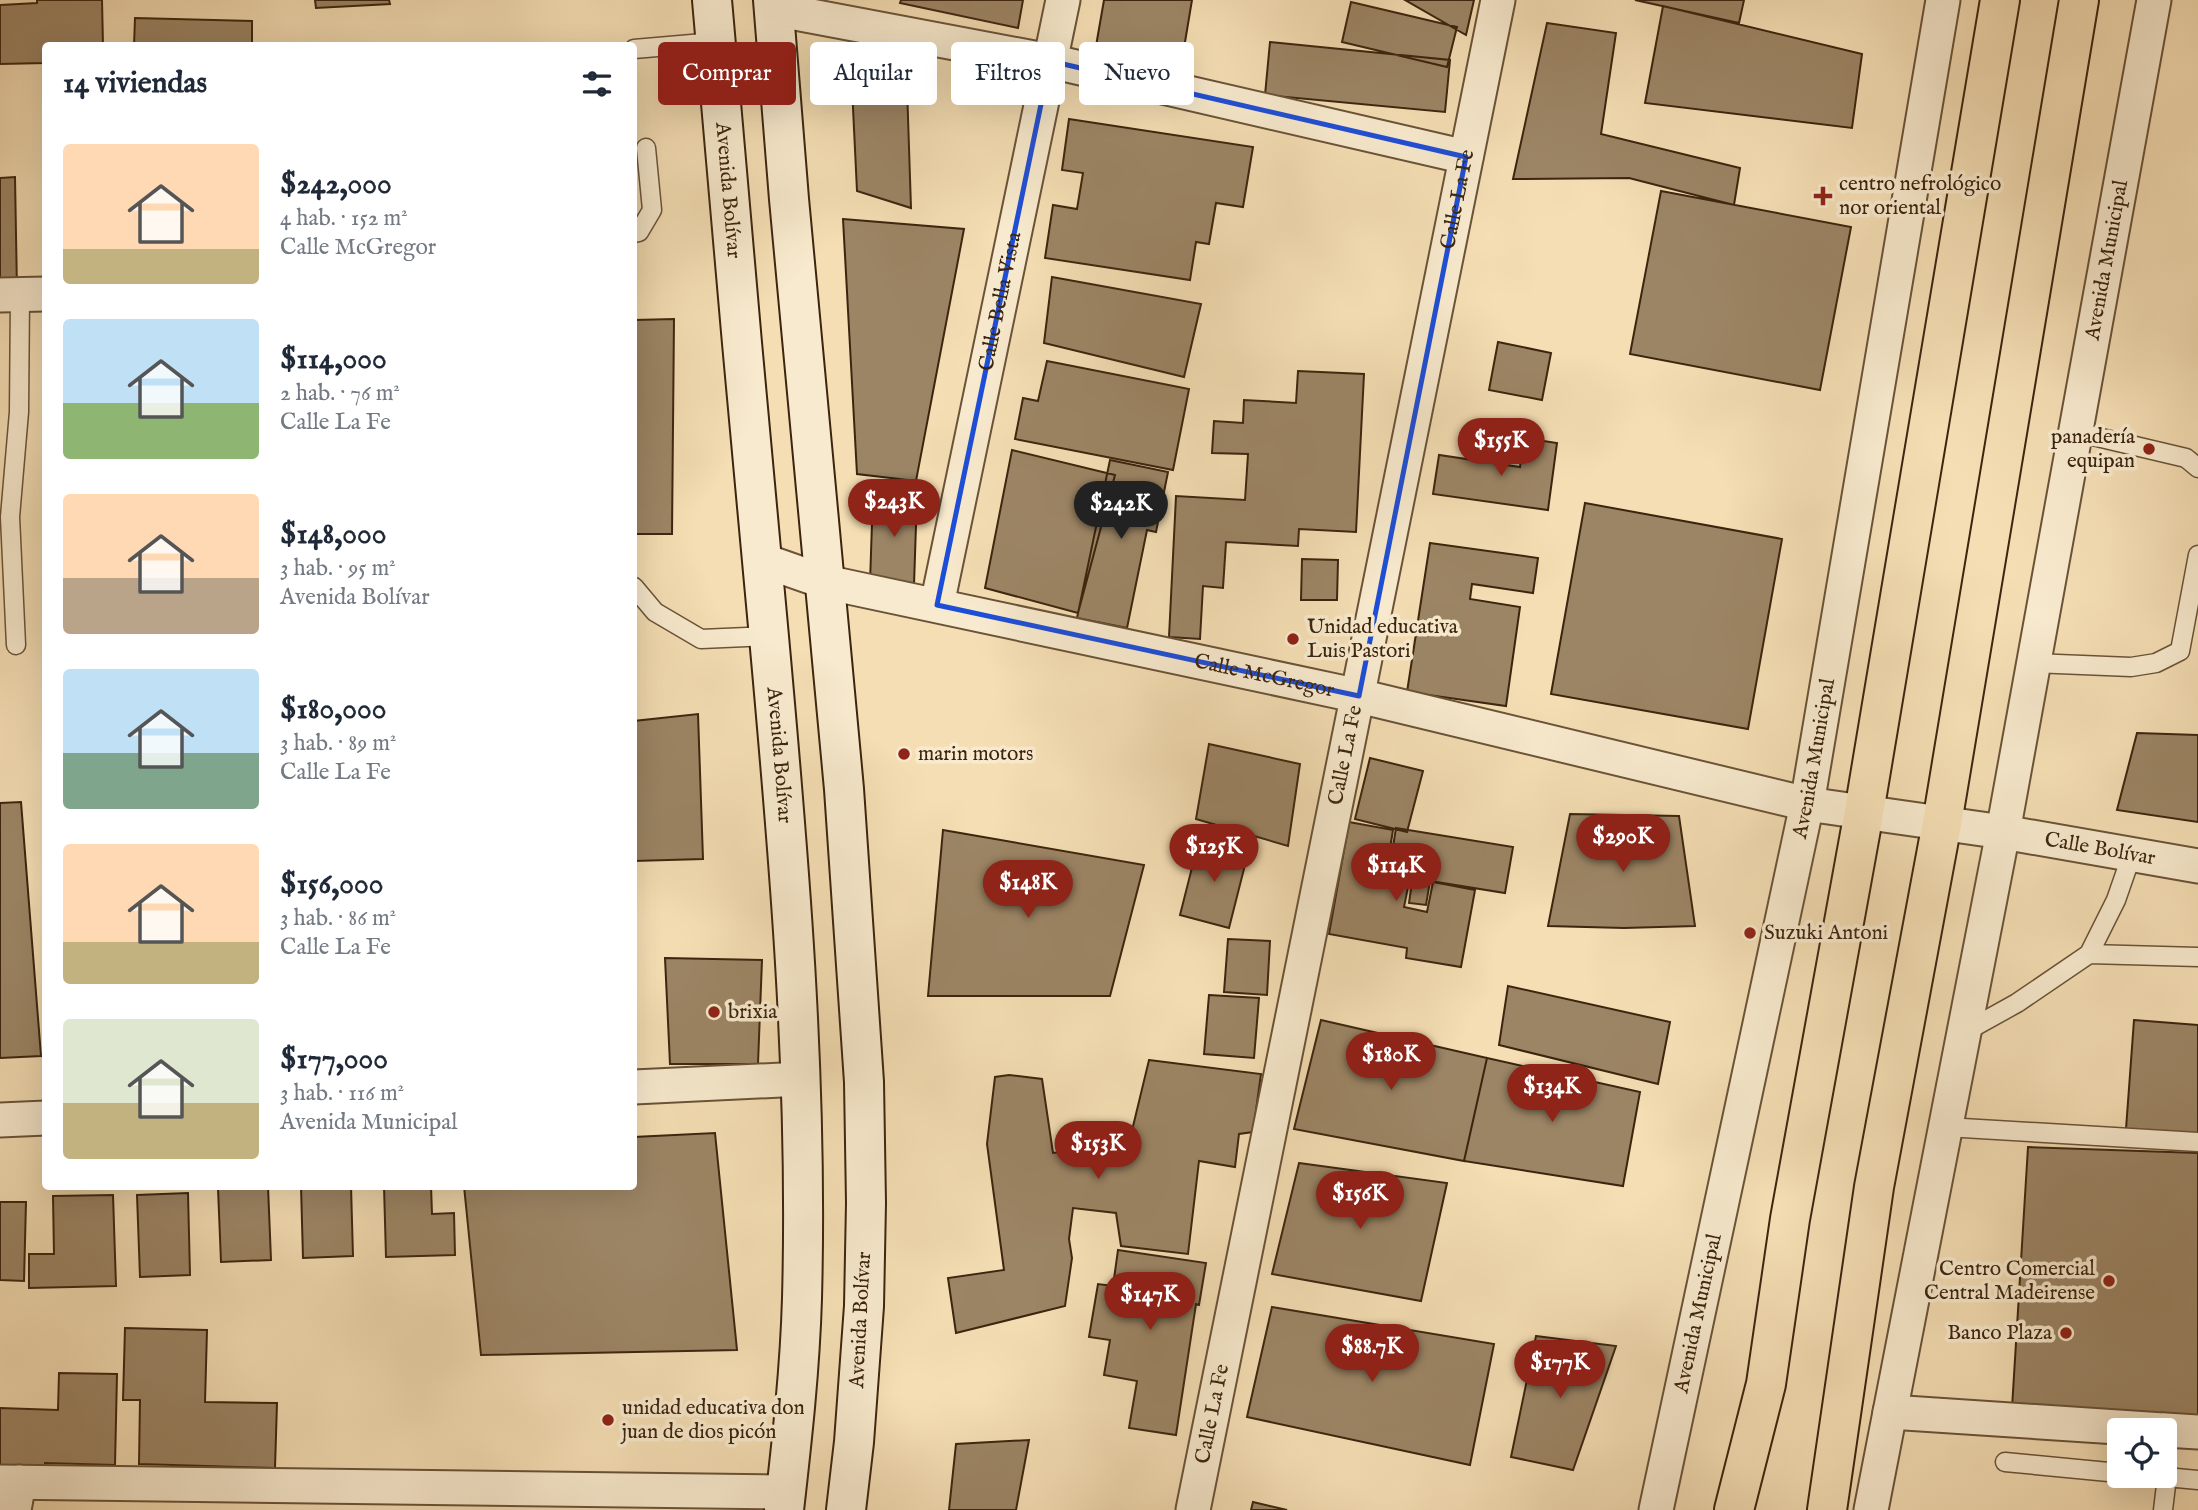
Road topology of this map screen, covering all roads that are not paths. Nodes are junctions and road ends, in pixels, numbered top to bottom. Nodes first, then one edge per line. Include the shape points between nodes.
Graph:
1 (712, 0) edge
2 (1063, 0) edge
3 (1498, 0) edge
4 (1942, 0) edge
5 (2000, 0) edge
6 (2079, 0) edge
7 (2154, 0) edge
8 (774, 5) edge
9 (715, 42) edge
10 (956, 42) edge
11 (1054, 42) edge
12 (658, 46) edge
13 (637, 48) edge
14 (1065, 64) edge
15 (721, 105) edge
16 (1041, 105) edge
17 (646, 148) dead end
18 (1466, 157) junction
19 (637, 232) edge
20 (22, 294) edge
21 (2076, 432) junction
22 (2198, 468) edge
23 (2198, 555) edge
24 (762, 559) junction
25 (825, 582) junction
26 (637, 591) edge
27 (937, 605) junction
28 (769, 636) junction
29 (16, 645) dead end
30 (2033, 663) junction
31 (1359, 696) junction
32 (1807, 804) junction
33 (1864, 812) junction
34 (1942, 823) junction
35 (2003, 832) junction
36 (2132, 854) junction
37 (2198, 866) edge
38 (2089, 954) junction
39 (2198, 957) edge
40 (1963, 1033) junction
41 (802, 1079) junction
42 (637, 1087) edge
43 (42, 1118) edge
44 (0, 1120) edge
45 (1946, 1127) junction
46 (2198, 1142) edge
47 (1890, 1412) junction
48 (2107, 1426) edge
49 (2177, 1431) edge
50 (2198, 1432) edge
51 (2005, 1462) dead end
52 (2107, 1472) edge
53 (2177, 1478) edge
54 (2198, 1480) edge
55 (2166, 1488) edge
56 (11, 1491) edge
57 (258, 1498) edge
58 (523, 1499) edge
59 (785, 1501) edge
60 (846, 1510) edge
61 (1193, 1510) edge
62 (1656, 1510) edge
63 (1734, 1510) edge
64 (1826, 1510) edge
65 (1871, 1510) edge
66 (2163, 1510) edge

1 - 9 street, Avenida Bolívar
2 - 11 street, Calle Bella Vista
3 - 18 street, Calle La Fe
4 - 32 street, Avenida Municipal
5 - 33 highway
6 - 34 highway
7 - 21 street, Avenida Municipal
8 - 10 street
8 - 25 street, Avenida Bolívar
12 - 13 lane
14 - 18 street
15 - 24 street, Avenida Bolívar
16 - 27 street, Calle Bella Vista
17 - 19 lane via 652,211
18 - 31 street, Calle La Fe
20 - 29 lane via 10,517
21 - 22 lane via 2186,458
21 - 30 street, Avenida Municipal
23 - 30 lane via 2180,651 2156,663 2130,667
24 - 25 street, Calle McGregor
24 - 28 street, Avenida Bolívar
25 - 27 street, Calle McGregor
25 - 60 street, Avenida Bolívar via 864,1082 864,1306
26 - 28 lane via 655,612 701,639
27 - 31 street, Calle McGregor
28 - 41 street, Avenida Bolívar
30 - 35 street, Avenida Municipal
31 - 32 street, Calle McGregor
31 - 61 street, Calle La Fe
32 - 33 street, Calle McGregor
32 - 62 street, Avenida Municipal
33 - 34 street, Calle McGregor
33 - 63 highway via 1790,1219 1766,1384
34 - 35 street, Calle Bolívar
34 - 64 highway via 1874,1187
35 - 36 street, Calle Bolívar
35 - 40 street, Avenida Municipal
36 - 37 street, Calle Bolívar
36 - 38 lane
38 - 39 lane
38 - 40 lane
40 - 45 street, Avenida Municipal
41 - 42 street
41 - 59 street, Avenida Bolívar via 802,1303
43 - 44 street
45 - 46 lane
45 - 47 street, Avenida Municipal
47 - 48 street
47 - 65 street, Avenida Municipal
49 - 50 street
51 - 52 lane
53 - 54 lane
55 - 66 lane
56 - 57 street
57 - 58 street
58 - 59 street

